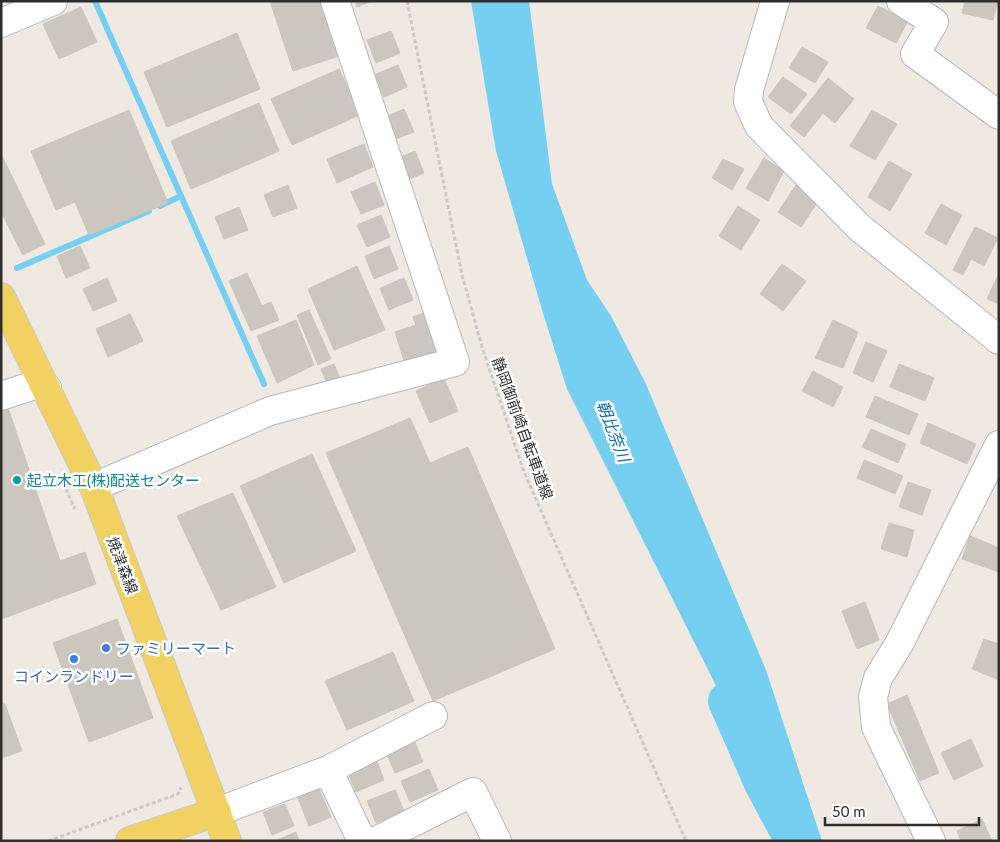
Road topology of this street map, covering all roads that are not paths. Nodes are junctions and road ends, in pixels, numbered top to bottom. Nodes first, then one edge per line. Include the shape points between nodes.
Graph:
1 (53, 1) edge
2 (334, 1) edge
3 (775, 1) edge
4 (901, 1) edge
5 (1, 23) edge
6 (999, 115) edge
7 (1, 297) edge
8 (999, 340) edge
9 (47, 388) junction
10 (1, 396) edge
11 (999, 445) edge
12 (94, 487) junction
13 (433, 716) dead end
14 (328, 770) junction
15 (217, 812) junction
16 (130, 841) edge
17 (227, 841) edge
18 (362, 841) edge
19 (376, 841) edge
20 (497, 841) edge
21 (931, 841) edge

1 - 5 street
2 - 12 street via 454,362 270,411
3 - 8 street via 749,90 748,102 759,126 860,228
4 - 6 street via 934,22 915,54
7 - 9 main road, 焼津森線
9 - 10 street via 35,385
9 - 12 main road, 焼津森線
11 - 21 street via 899,644 878,678 874,697 876,727
12 - 15 main road, 焼津森線
13 - 14 street
14 - 15 street
14 - 18 street
15 - 16 main road
15 - 17 main road, 焼津森線
19 - 20 street via 473,792

